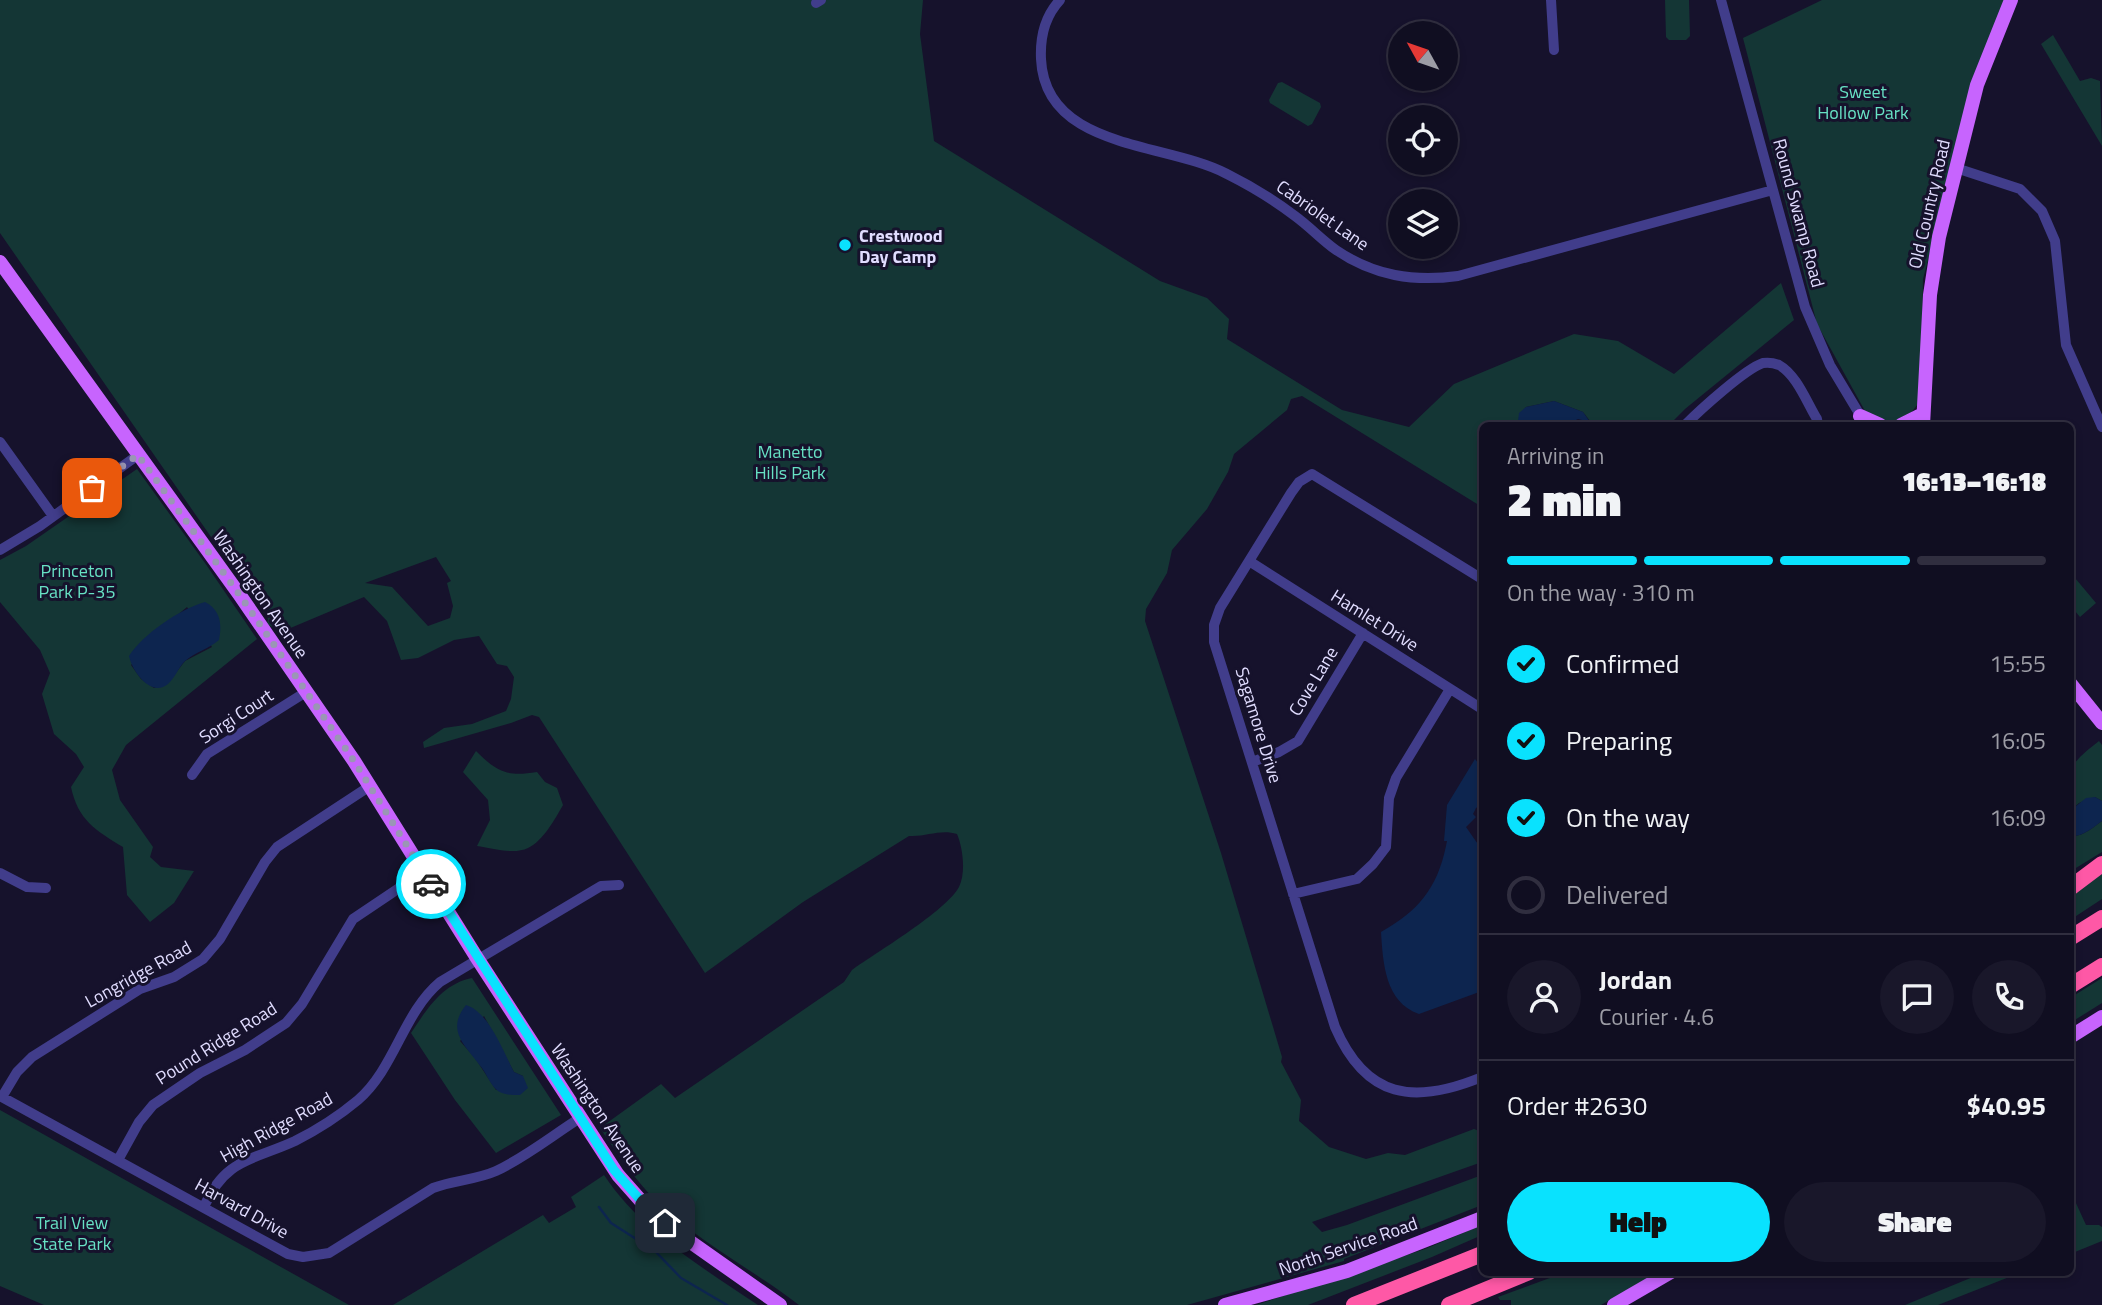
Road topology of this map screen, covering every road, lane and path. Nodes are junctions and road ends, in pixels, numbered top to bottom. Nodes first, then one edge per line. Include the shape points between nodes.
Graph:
1 (1060, 0) edge
2 (1551, 0) edge
3 (1721, 0) edge
4 (2011, 0) edge
5 (1554, 50) dead end
6 (1956, 168) junction
7 (1773, 190) junction
8 (0, 262) edge
9 (1863, 421) edge
10 (1688, 422) edge
11 (1818, 422) edge
12 (1925, 422) edge
13 (2102, 426) edge
14 (0, 442) edge
15 (138, 455) junction
16 (53, 516) junction
17 (0, 550) edge
18 (1249, 561) junction
19 (1479, 577) edge
20 (1363, 633) junction
21 (1450, 689) junction
22 (2074, 689) edge
23 (306, 692) junction
24 (1479, 707) edge
25 (2102, 723) edge
26 (1252, 762) junction
27 (192, 775) dead end
28 (370, 786) junction
29 (2102, 862) edge
30 (423, 872) junction
31 (0, 873) edge
32 (2074, 877) edge
33 (619, 885) dead end
34 (2074, 885) edge
35 (46, 888) dead end
36 (1293, 894) junction
37 (2102, 918) edge
38 (2074, 936) edge
39 (477, 958) junction
40 (2102, 967) edge
41 (2074, 984) edge
42 (2102, 1017) edge
43 (2074, 1034) edge
44 (1479, 1078) edge
45 (1, 1097) edge
46 (580, 1118) junction
47 (118, 1160) junction
48 (204, 1207) junction
49 (1479, 1219) edge
50 (1479, 1255) edge
51 (1520, 1276) edge
52 (1525, 1276) edge
53 (1665, 1276) edge
54 (1502, 1284) junction
55 (1620, 1304) edge
56 (780, 1305) edge
57 (1224, 1305) edge
58 (1354, 1305) edge
59 (1449, 1305) edge

1 - 7 street, Cabriolet Lane via 1044,24 1041,64 1059,107 1077,123 1097,134 1225,172 1294,215 1334,249 1378,272 1430,280 1458,276
2 - 5 street
3 - 7 street, Round Swamp Road
4 - 6 main road, Old Country Road via 1977,85
6 - 12 main road, Old Country Road via 1931,285
6 - 13 street via 2020,189 2042,211 2055,241 2066,345
7 - 9 street, Round Swamp Road via 1811,323
8 - 15 main road, Washington Avenue
10 - 11 street via 1758,366 1771,362 1791,377
14 - 16 street
15 - 16 street
15 - 23 main road, Washington Avenue
16 - 17 street
18 - 19 street, Sagamore Drive via 1299,482 1312,474
18 - 20 street, Hamlet Drive
18 - 26 street, Sagamore Drive via 1220,608 1214,642
20 - 21 street, Hamlet Drive
20 - 26 street, Cove Lane via 1298,741
21 - 24 street, Hamlet Drive
21 - 36 street via 1396,778 1389,798 1386,847 1373,864 1357,879
22 - 25 main road
23 - 27 street, Sorgi Court via 207,754
23 - 28 main road, Washington Avenue
26 - 36 street, Sagamore Drive
28 - 30 main road, Washington Avenue
28 - 45 street, Longridge Road via 277,846 204,959 174,978 140,989 32,1057
29 - 32 main road
29 - 34 highway
30 - 39 main road, Washington Avenue
30 - 47 street, Pound Ridge Road via 353,919 286,1023 153,1105
31 - 35 street via 27,887
33 - 39 street via 601,886
36 - 44 street, Sagamore Drive via 1335,1027 1345,1050 1364,1073 1384,1086 1408,1093 1436,1091
37 - 38 highway
39 - 46 main road, Washington Avenue
39 - 48 street, High Ridge Road via 422,1000 379,1075 359,1100 295,1141 225,1174
40 - 41 highway
42 - 43 main road
45 - 47 street, Harvard Drive
46 - 48 street, Harvard Drive via 499,1170 433,1188 337,1249 316,1257 288,1254
46 - 56 main road, Washington Avenue via 618,1175 649,1210
47 - 48 street, Harvard Drive
49 - 57 main road, North Service Road via 1348,1271
50 - 58 highway
51 - 54 highway
52 - 54 highway
53 - 55 main road
54 - 59 highway

